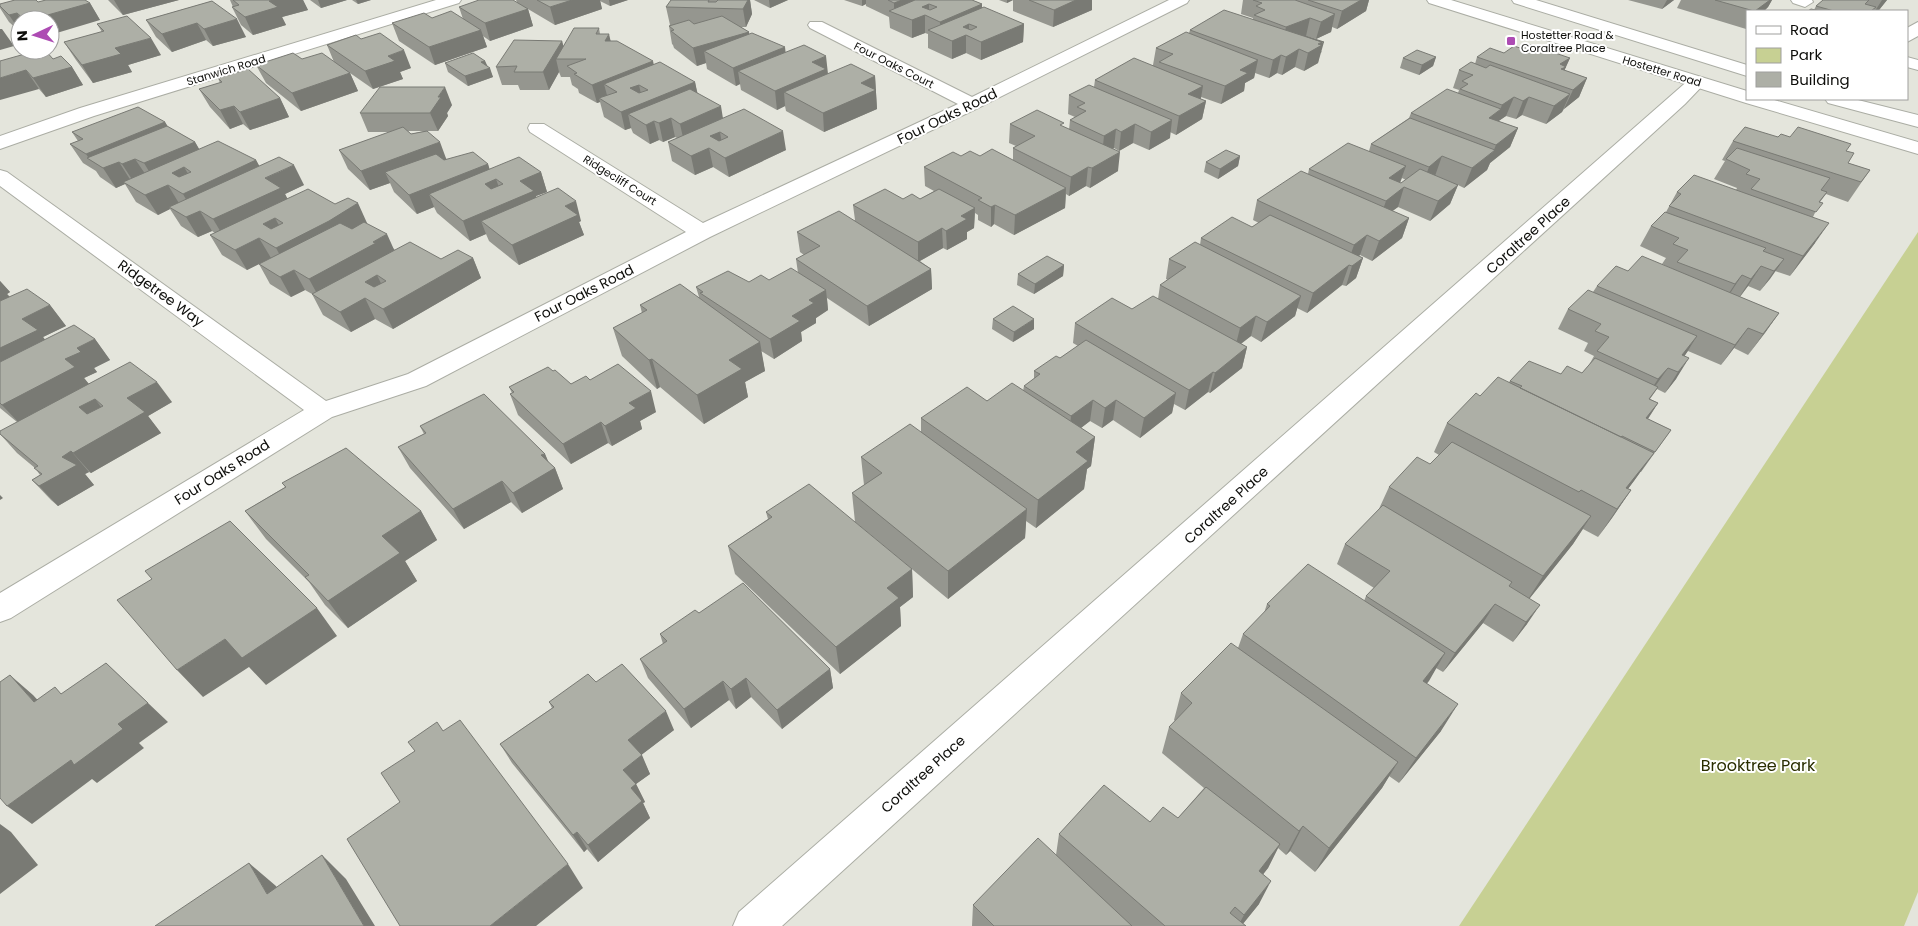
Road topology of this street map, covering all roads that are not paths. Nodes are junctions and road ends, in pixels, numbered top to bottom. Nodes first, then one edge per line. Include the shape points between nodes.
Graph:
1 (453, 0) edge
2 (1435, 0) edge
3 (1520, 0) edge
4 (1167, 3) edge
5 (816, 25) dead end
6 (1918, 27) edge
7 (1908, 36) edge
8 (1746, 71) edge
9 (1697, 82) junction
10 (1746, 97) edge
11 (1755, 100) edge
12 (1842, 100) edge
13 (972, 104) junction
14 (1918, 121) edge
15 (537, 128) dead end
16 (0, 143) edge
17 (1918, 148) edge
18 (0, 176) edge
19 (702, 232) junction
20 (322, 411) junction
21 (0, 609) edge
22 (753, 926) edge

1 - 16 street, Stanwich Road via 87,112
2 - 9 street, Hostetter Road
3 - 8 street, Hostetter Road
4 - 13 street, Four Oaks Road
5 - 13 street, Four Oaks Court
6 - 7 street
9 - 10 street, Hostetter Road
9 - 22 street, Coraltree Place
11 - 17 street
12 - 14 street
13 - 19 street, Four Oaks Road
15 - 19 street, Ridgecliff Court
18 - 20 street, Ridgetree Way
19 - 20 street, Four Oaks Road via 417,380
20 - 21 street, Four Oaks Road

